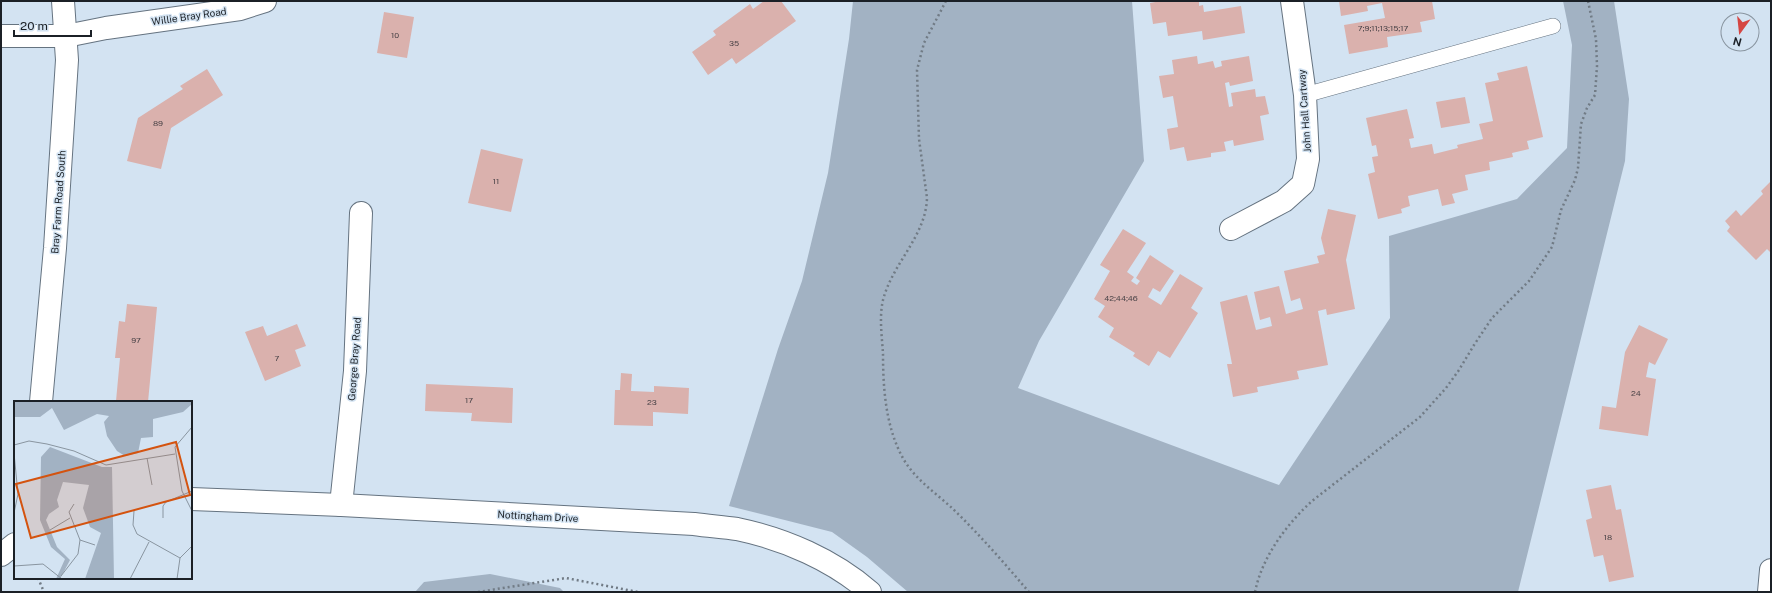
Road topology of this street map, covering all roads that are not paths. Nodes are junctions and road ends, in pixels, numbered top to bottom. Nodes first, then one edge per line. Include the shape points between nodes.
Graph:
1 (63, 1) edge
2 (265, 1) edge
3 (1292, 1) edge
4 (1553, 26) dead end
5 (1, 36) edge
6 (66, 36) junction
7 (1305, 95) junction
8 (361, 213) dead end
9 (1231, 229) dead end
10 (41, 401) edge
11 (192, 500) edge
12 (341, 505) junction
13 (14, 545) edge
14 (1, 555) edge
15 (1771, 570) edge
16 (870, 592) edge
17 (1768, 592) edge

1 - 6 street, Bray Farm Road South
2 - 6 street, Willie Bray Road via 240,9
3 - 7 street, John Hall Cartway
4 - 7 lane
5 - 6 street, Willie Bray Road
6 - 10 street, Bray Farm Road South via 67,60 55,248
7 - 9 street, John Hall Cartway via 1308,159 1303,184 1284,201
8 - 12 street, George Bray Road via 355,371
11 - 12 street, Nottingham Drive
12 - 16 street, Nottingham Drive via 694,524 737,529 793,545 817,556
13 - 14 street
15 - 17 street

